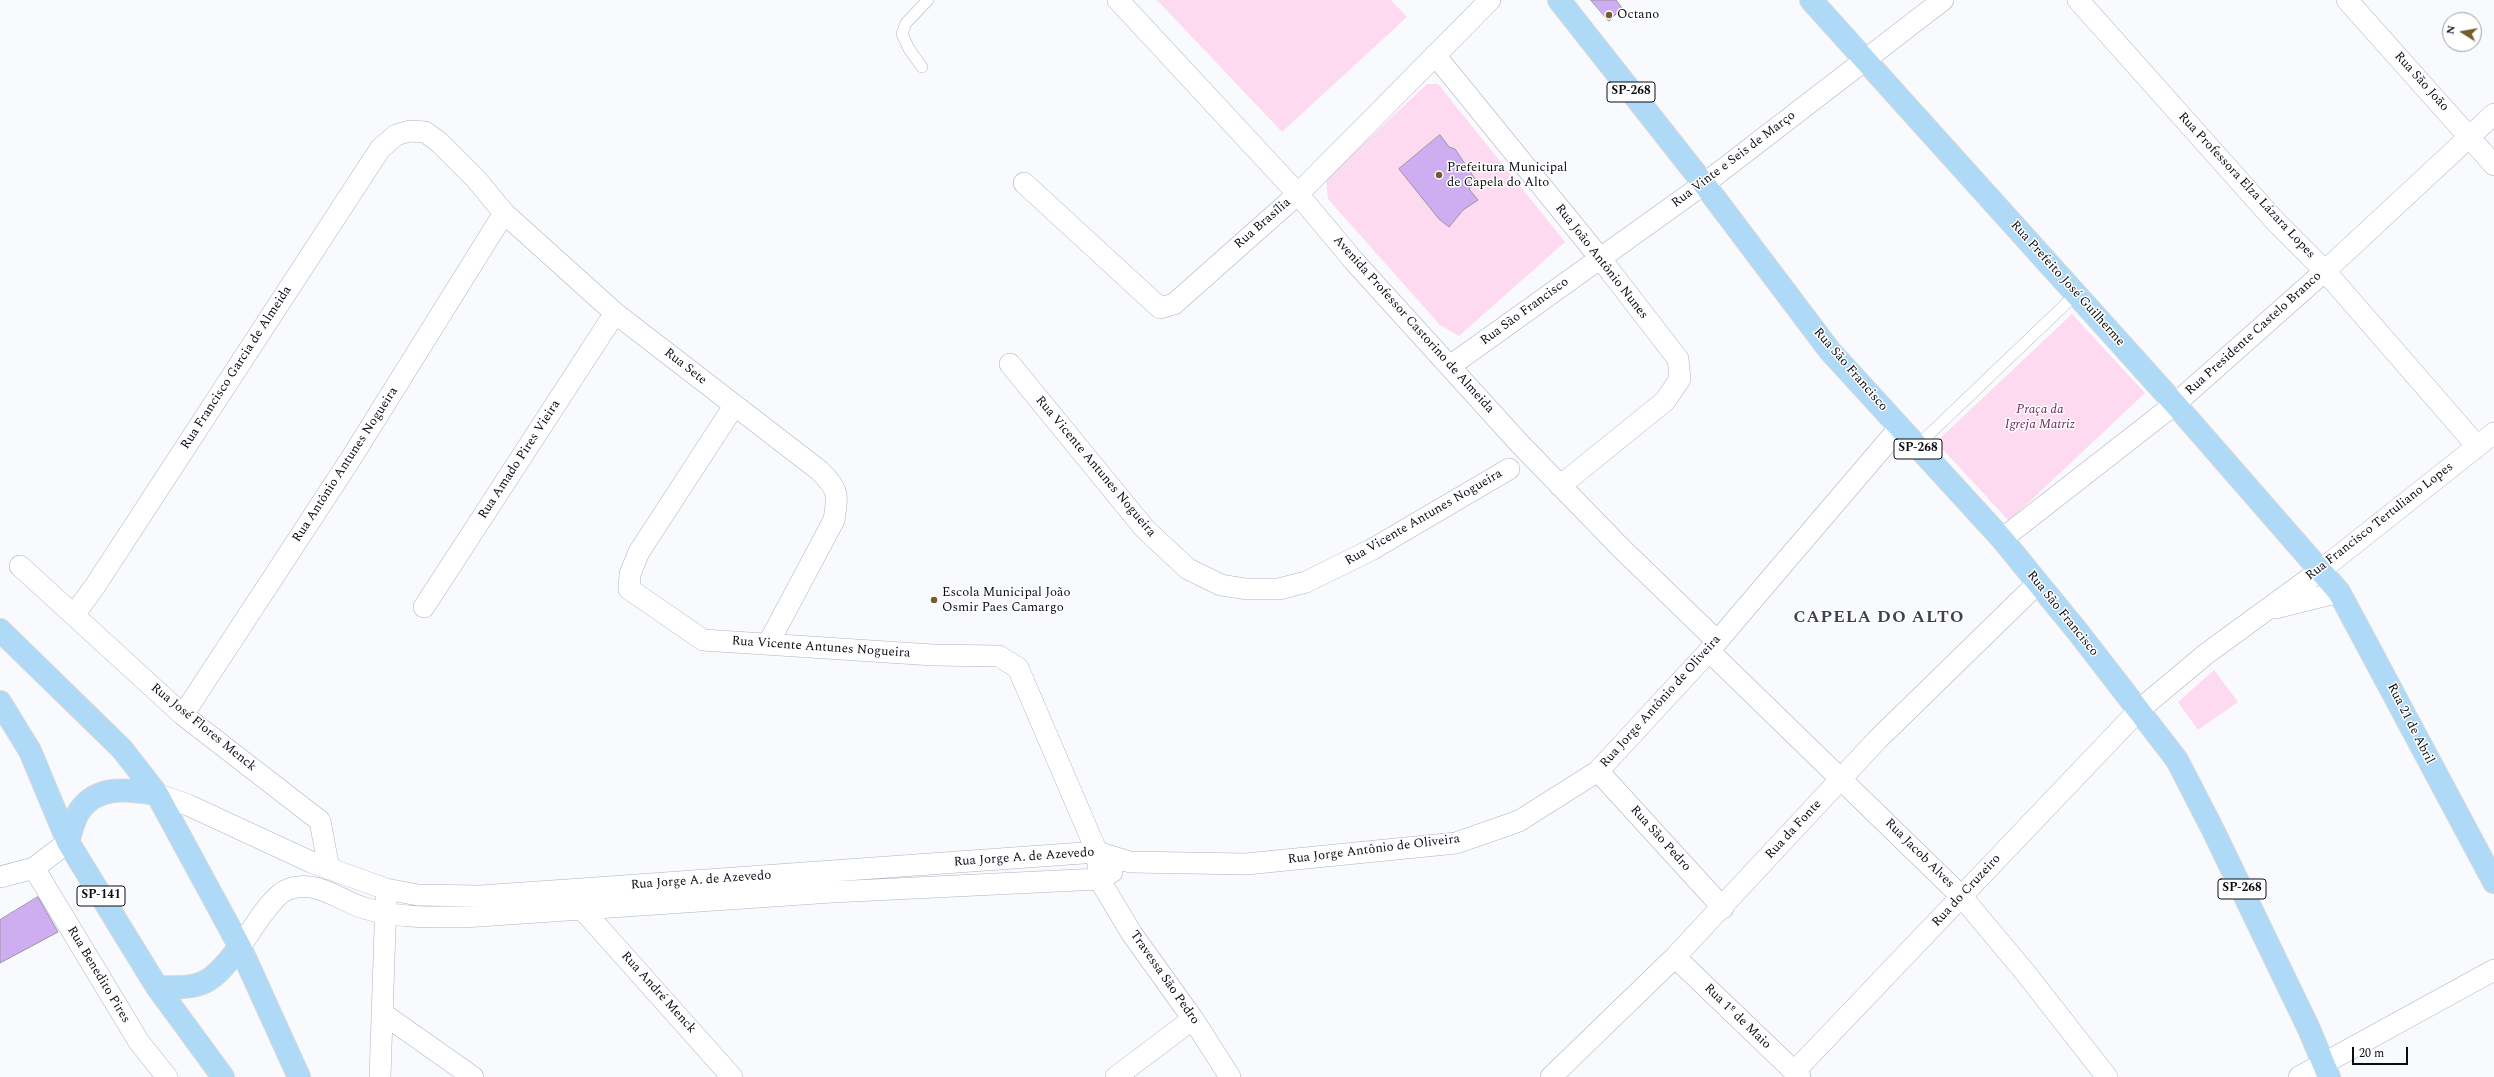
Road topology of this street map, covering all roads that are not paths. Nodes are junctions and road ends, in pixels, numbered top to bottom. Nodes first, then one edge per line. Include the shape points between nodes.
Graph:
1 (928, 0) edge
2 (1118, 0) edge
3 (1490, 0) edge
4 (1559, 0) edge
5 (1811, 0) edge
6 (1943, 0) edge
7 (2078, 0) edge
8 (2347, 0) edge
9 (1435, 55) junction
10 (1865, 59) junction
11 (922, 67) dead end
12 (2494, 114) edge
13 (410, 131) joint
14 (2470, 137) junction
15 (2494, 165) edge
16 (1024, 183) dead end
17 (1704, 184) junction
18 (1298, 194) junction
19 (504, 213) junction
20 (1600, 258) junction
21 (2325, 272) junction
22 (2076, 295) junction
23 (615, 313) junction
24 (1010, 364) dead end
25 (1450, 366) junction
26 (2175, 404) junction
27 (734, 406) junction
28 (1900, 427) junction
29 (2494, 433) edge
30 (2477, 446) junction
31 (1916, 447) junction
32 (1509, 469) dead end
33 (1560, 486) junction
34 (2002, 540) junction
35 (20, 566) dead end
36 (2321, 570) junction
37 (2038, 583) junction
38 (2339, 592) junction
39 (424, 607) dead end
40 (2265, 611) junction
41 (74, 615) junction
42 (0, 630) edge
43 (768, 644) junction
44 (1713, 646) junction
45 (0, 702) edge
46 (2139, 710) junction
47 (183, 715) junction
48 (1598, 771) junction
49 (1842, 779) junction
50 (157, 794) junction
51 (68, 842) junction
52 (1097, 852) junction
53 (1130, 862) junction
54 (34, 868) junction
55 (329, 868) junction
56 (0, 877) edge
57 (1099, 879) junction
58 (2494, 882) edge
59 (386, 889) junction
60 (581, 889) junction
61 (1962, 897) junction
62 (1723, 908) junction
63 (583, 910) junction
64 (376, 911) junction
65 (240, 947) junction
66 (1675, 957) junction
67 (2494, 970) edge
68 (157, 987) junction
69 (382, 1013) junction
70 (1193, 1019) junction
71 (2327, 1070) edge
72 (1797, 1074) edge
73 (167, 1077) edge
74 (223, 1077) edge
75 (299, 1077) edge
76 (380, 1077) edge
77 (473, 1077) edge
78 (732, 1077) edge
79 (1116, 1077) edge
80 (1230, 1077) edge
81 (1551, 1077) edge
82 (2107, 1077) edge
83 (2299, 1077) edge

1 - 11 lane via 906,23 902,34
2 - 18 street, Avenida Professor Castorino de Almeida
3 - 9 street, Rua Brasília
4 - 17 main road, Rua São Francisco / SP-268
5 - 10 main road, Rua Prefeito José Guilherme
6 - 10 street, Rua Vinte e Seis de Março
7 - 21 street, Rua Professora Elza Lázara Lopes via 2276,222
8 - 14 street, Rua São João
9 - 18 street, Rua Brasília
9 - 20 street, Rua João Antônio Nunes
10 - 17 street, Rua Vinte e Seis de Março
10 - 22 main road, Rua Prefeito José Guilherme
12 - 14 street, Rua Presidente Castelo Branco
13 - 19 street, Rua Sete via 425,132 439,142 476,179
13 - 41 street, Rua Francisco Garcia de Almeida via 396,135 380,149
14 - 15 street, Rua São João
14 - 21 street, Rua Presidente Castelo Branco
16 - 18 street, Rua Brasília via 1160,308 1174,304
17 - 20 street, Rua Vinte e Seis de Março
17 - 28 main road, Rua São Francisco / SP-268 via 1830,351
18 - 25 street, Avenida Professor Castorino de Almeida via 1353,260
19 - 23 street, Rua Sete
19 - 47 street, Rua Antônio Antunes Nogueira via 350,460
20 - 25 street, Rua São Francisco
20 - 33 street, Rua João Antônio Nunes via 1678,359 1680,379 1665,402
21 - 26 street, Rua Presidente Castelo Branco
21 - 30 street, Rua Professora Elza Lázara Lopes
22 - 26 main road, Rua Prefeito José Guilherme
22 - 31 lane
23 - 27 street, Rua Sete
23 - 39 street, Rua Amado Pires Vieira
24 - 32 street, Rua Vicente Antunes Nogueira via 1145,529 1188,569 1221,585 1246,589 1280,589 1306,582 1372,550
25 - 33 street, Avenida Professor Castorino de Almeida
26 - 34 street, Rua Presidente Castelo Branco
26 - 36 main road, Rua Prefeito José Guilherme
27 - 43 street, Rua Sete via 820,471 834,485 837,500 834,520
27 - 43 street, Rua Vicente Antunes Nogueira via 639,552 630,574 629,589 703,640
28 - 31 main road, Rua São Francisco / SP-268
28 - 44 street, Rua Jorge Antônio de Oliveira
29 - 30 street, Rua Francisco Tertuliano Lopes
30 - 36 street, Rua Francisco Tertuliano Lopes
31 - 34 main road, Rua São Francisco / SP-268
33 - 44 street, Avenida Professor Castorino de Almeida
34 - 37 main road, Rua São Francisco / SP-268
35 - 41 street, Rua José Flores Menck
36 - 38 main road, Rua 21 de Abril
36 - 40 street, Rua Francisco Tertuliano Lopes
37 - 46 main road, Rua São Francisco / SP-268
37 - 49 street, Rua da Fonte via 1941,676
38 - 40 street, Rua Francisco Tertuliano Lopes
38 - 58 main road, Rua 21 de Abril
40 - 46 street, Rua Francisco Tertuliano Lopes via 2206,654
41 - 47 street, Rua José Flores Menck
42 - 50 main road via 122,749
43 - 52 street, Rua Vicente Antunes Nogueira via 940,656 999,656 1018,668
44 - 48 street, Rua Jorge Antônio de Oliveira
44 - 49 street, Rua Jacob Alves
45 - 51 main road, SP-141 via 30,751
46 - 61 street, Rua do Cruzeiro
46 - 71 main road, SP-268 via 2177,760
47 - 55 street, Rua José Flores Menck via 320,821
48 - 53 street, Rua Jorge Antônio de Oliveira via 1519,821 1456,842 1246,864
48 - 62 street, Rua São Pedro
49 - 61 street, Rua Jacob Alves
49 - 62 street, Rua da Fonte
50 - 51 main road via 124,790 105,792 92,798 80,811
50 - 55 street, Rua Jorge A. de Azevedo via 188,805 263,842
50 - 65 main road
51 - 54 street
51 - 68 main road, SP-141
52 - 53 street, Rua Jorge A. de Azevedo
52 - 57 street, Rua Vicente Antunes Nogueira
52 - 60 street, Rua Jorge A. de Azevedo
53 - 57 street, Rua Jorge A. de Azevedo
54 - 56 street
54 - 73 street, Rua Benedito Pires via 138,1042
55 - 59 street, Rua Jorge A. de Azevedo
57 - 63 street, Rua Jorge A. de Azevedo via 832,892
57 - 70 street, Travessa São Pedro via 1132,934
59 - 60 street, Rua Jorge A. de Azevedo via 418,895 480,896
59 - 64 street
60 - 63 street
61 - 72 street, Rua do Cruzeiro
61 - 82 street, Rua Jacob Alves
62 - 66 street, Rua da Fonte
63 - 64 street, Rua Jorge A. de Azevedo via 464,917 416,917
63 - 78 street, Rua André Menck
64 - 65 street, Rua Jorge A. de Azevedo via 326,891 305,886 288,889 264,913
64 - 69 street
65 - 68 main road via 208,981 189,988
65 - 75 main road
66 - 72 street, Rua 1º de Maio
66 - 81 street, Rua da Fonte
67 - 71 street
68 - 74 main road, SP-141
69 - 76 street
69 - 77 street
70 - 79 street
70 - 80 street, Travessa São Pedro
71 - 83 street

